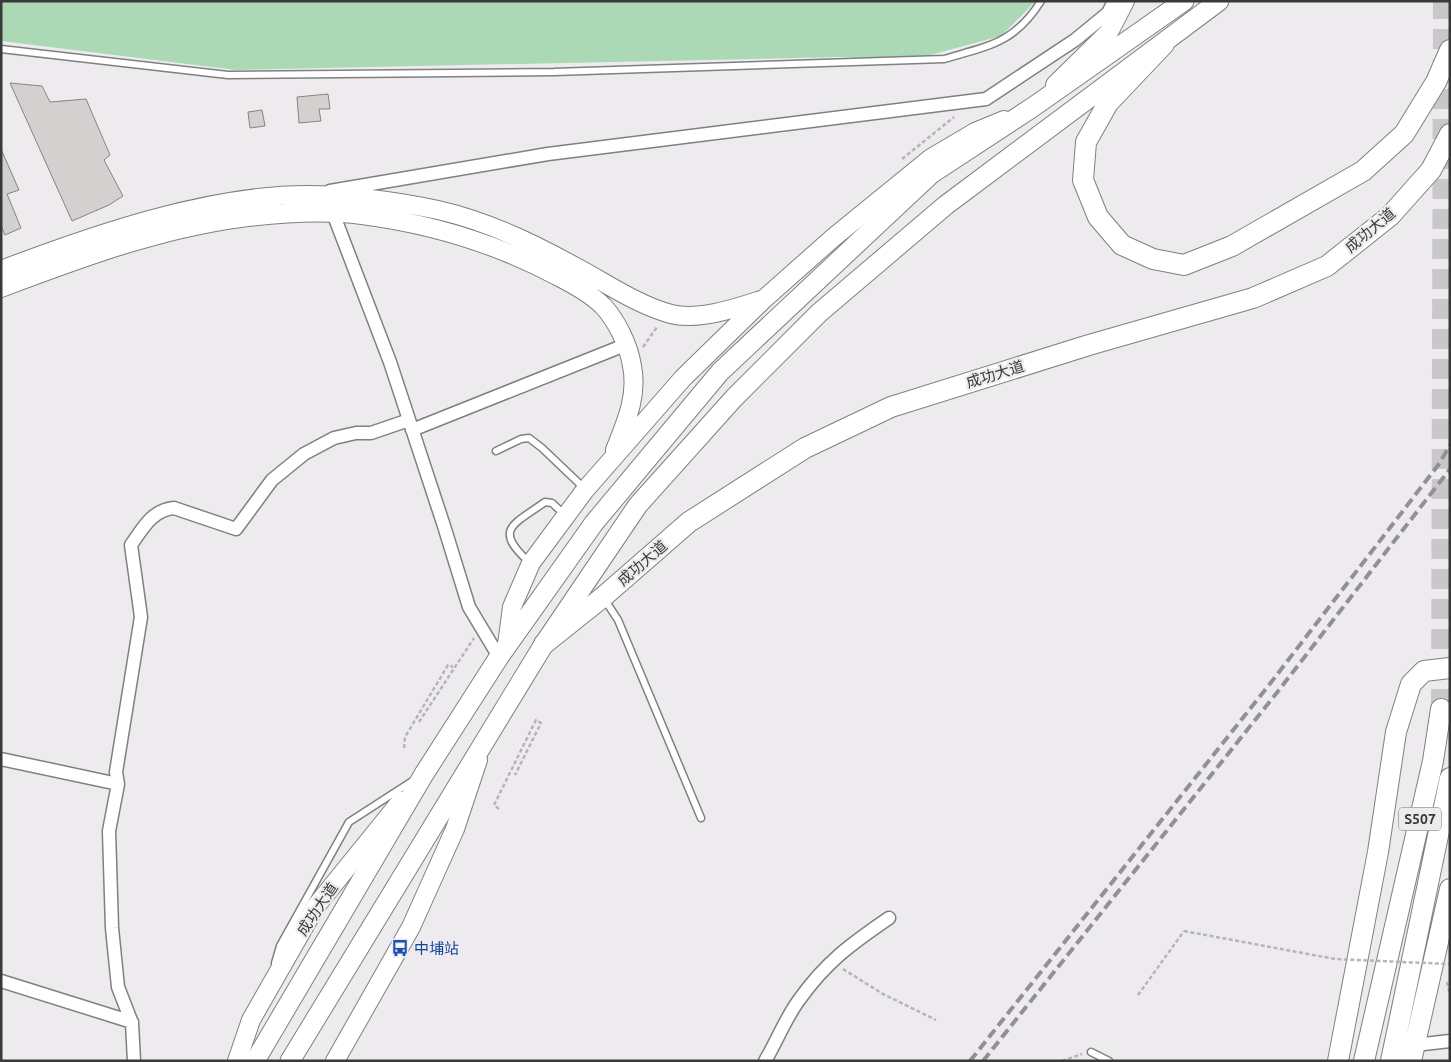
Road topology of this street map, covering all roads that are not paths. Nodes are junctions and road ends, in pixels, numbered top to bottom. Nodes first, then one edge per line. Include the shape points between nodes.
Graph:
1 (1041, 1) edge
2 (1114, 1) edge
3 (1125, 1) edge
4 (1184, 1) edge
5 (1219, 1) edge
6 (1164, 44) junction
7 (1, 48) edge
8 (1450, 50) edge
9 (1032, 107) junction
10 (1450, 134) edge
11 (306, 195) junction
12 (333, 213) junction
13 (1, 270) edge
14 (1, 288) edge
15 (764, 299) junction
16 (633, 347) junction
17 (411, 425) junction
18 (496, 451) dead end
19 (611, 460) junction
20 (586, 490) junction
21 (566, 516) junction
22 (531, 563) junction
23 (603, 597) junction
24 (544, 644) junction
25 (503, 651) junction
26 (1450, 668) edge
27 (1441, 709) tunnel mouth
28 (485, 740) junction
29 (1, 759) edge
30 (424, 774) junction
31 (1450, 778) edge
32 (118, 784) junction
33 (701, 818) dead end
34 (1450, 889) edge
35 (889, 918) dead end
36 (1, 980) edge
37 (267, 992) junction
38 (132, 1022) junction
39 (1450, 1041) edge
40 (1091, 1052) road end
41 (1413, 1053) edge
42 (134, 1061) edge
43 (237, 1061) edge
44 (255, 1061) edge
45 (290, 1061) edge
46 (335, 1061) edge
47 (765, 1061) edge
48 (1109, 1061) edge
49 (1338, 1061) edge
50 (1364, 1061) edge
51 (1391, 1061) edge

1 - 7 lane via 1030,20 1002,42 944,59 554,72 237,76
2 - 11 street via 1108,13 1075,40 986,99 548,154
3 - 9 main road via 1109,32
4 - 9 main road
5 - 6 main road
6 - 8 highway via 1108,102 1086,142 1084,180 1098,217 1122,246 1152,259 1184,265 1232,246 1364,171 1404,134 1436,82
6 - 24 main road via 946,205 819,313 734,398 638,505
9 - 15 main road via 975,132 931,158 834,236
9 - 25 main road via 931,174 720,372 594,523
10 - 23 highway, 成功大道 via 1431,170 1390,216 1327,266 1253,298 891,407 805,448 689,522
11 - 13 main road via 236,202 149,220
11 - 15 main road via 363,198 439,210 498,228 636,299 673,314 717,313
12 - 14 main road via 239,218 154,237
12 - 16 main road via 361,214 435,227 500,248 582,289 604,307
12 - 17 street
15 - 19 main road via 683,378
16 - 17 street
16 - 19 main road via 633,403
17 - 25 street via 469,607
17 - 32 street via 334,438 304,454 272,480 236,530 174,508 160,511 149,520 132,545 141,617 116,772
18 - 20 lane via 529,438
19 - 20 main road
20 - 21 main road
21 - 22 main road
21 - 22 lane via 552,503 545,502 512,527 509,537 513,547
22 - 25 main road via 512,607
23 - 24 highway, 成功大道
23 - 33 lane via 618,620
24 - 28 main road
25 - 30 main road
26 - 49 highway via 1424,672 1411,684 1396,732 1376,861
27 - 50 highway, S507 via 1433,761
28 - 45 main road
28 - 46 main road via 455,829 411,927
29 - 32 street
30 - 37 main road, 成功大道 via 316,906
30 - 37 lane via 349,822 280,946
30 - 44 main road
31 - 51 highway, S507
32 - 38 street via 109,831 112,928 118,987
34 - 41 highway
35 - 47 street via 831,960 798,1001
36 - 38 street
37 - 43 main road, 成功大道 via 251,1020
38 - 42 street
39 - 41 street
40 - 48 lane

